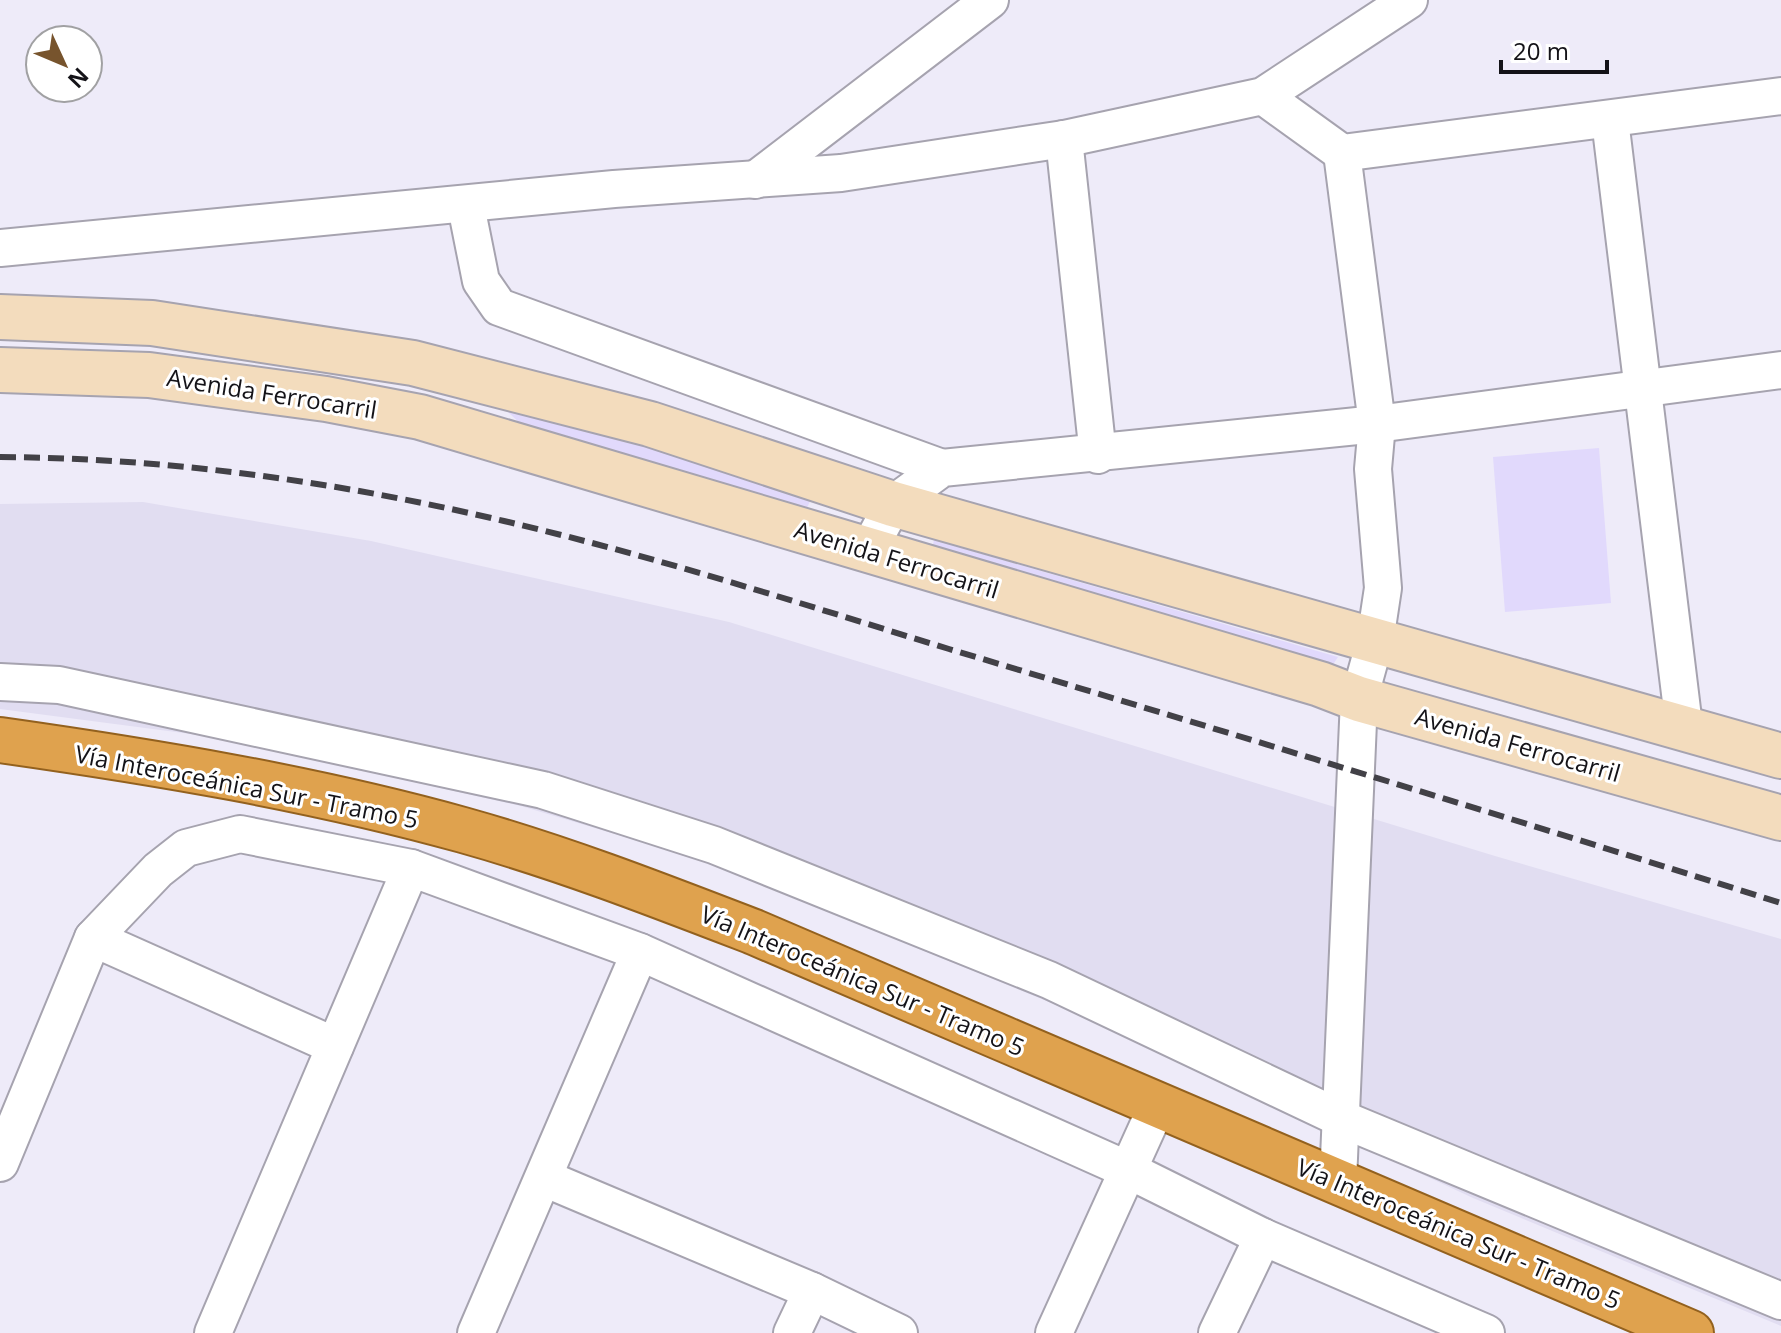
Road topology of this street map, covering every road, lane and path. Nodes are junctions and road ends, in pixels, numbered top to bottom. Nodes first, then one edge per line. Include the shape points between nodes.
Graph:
1 (990, 0) edge
2 (1409, 0) edge
3 (1263, 96) junction
4 (1781, 96) edge
5 (1610, 120) junction
6 (1064, 139) junction
7 (1342, 153) junction
8 (755, 180) junction
9 (466, 206) junction
10 (0, 248) edge
11 (0, 317) edge
12 (0, 370) edge
13 (1781, 370) edge
14 (1642, 390) junction
15 (1377, 424) junction
16 (1098, 455) junction
17 (942, 468) junction
18 (893, 504) junction
19 (868, 551) junction
20 (1375, 641) junction
21 (0, 682) edge
22 (1359, 699) junction
23 (1684, 726) junction
24 (0, 740) edge
25 (1781, 756) edge
26 (1781, 818) edge
27 (411, 868) junction
28 (93, 938) junction
29 (640, 952) junction
30 (335, 1046) junction
31 (1158, 1104) junction
32 (1342, 1119) junction
33 (0, 1163) edge
34 (1128, 1170) junction
35 (544, 1178) junction
36 (1338, 1181) junction
37 (1263, 1237) junction
38 (812, 1291) junction
39 (1781, 1301) edge
40 (213, 1333) edge
41 (476, 1333) edge
42 (792, 1333) edge
43 (899, 1333) edge
44 (1054, 1333) edge
45 (1217, 1333) edge
46 (1486, 1333) edge
47 (1691, 1333) edge

1 - 8 street
2 - 3 street
3 - 6 street
3 - 7 street
4 - 5 street
5 - 7 street
5 - 14 street
6 - 8 street via 841,173
6 - 16 street
7 - 15 street
8 - 9 street
9 - 10 street
9 - 17 street via 481,281 499,307
11 - 18 main road, Avenida Ferrocarril via 152,323 413,363 650,424
12 - 19 main road, Avenida Ferrocarril via 149,375 420,417
13 - 14 street
14 - 15 street
14 - 23 street
15 - 16 street
15 - 20 street via 1373,469 1383,588
16 - 17 street
17 - 18 street
18 - 19 street
18 - 20 main road, Avenida Ferrocarril
19 - 22 main road, Avenida Ferrocarril
20 - 22 street
20 - 23 main road, Avenida Ferrocarril
21 - 32 street via 59,685 543,790 714,845 1049,980
22 - 26 main road, Avenida Ferrocarril
22 - 32 street
23 - 25 main road, Avenida Ferrocarril
24 - 31 highway, Vía Interoceánica Sur - Tramo 5 via 259,783 461,830 600,872
27 - 28 street via 240,834 212,840 186,848 158,870
27 - 29 street
27 - 30 street
28 - 30 street
28 - 33 street
29 - 34 street
29 - 35 street
30 - 40 street
31 - 34 street
31 - 36 highway, Vía Interoceánica Sur - Tramo 5
32 - 36 street
32 - 39 street
34 - 37 street
34 - 44 street
35 - 38 street
35 - 41 street
36 - 47 highway, Vía Interoceánica Sur - Tramo 5
37 - 45 street
37 - 46 street
38 - 42 street
38 - 43 street

